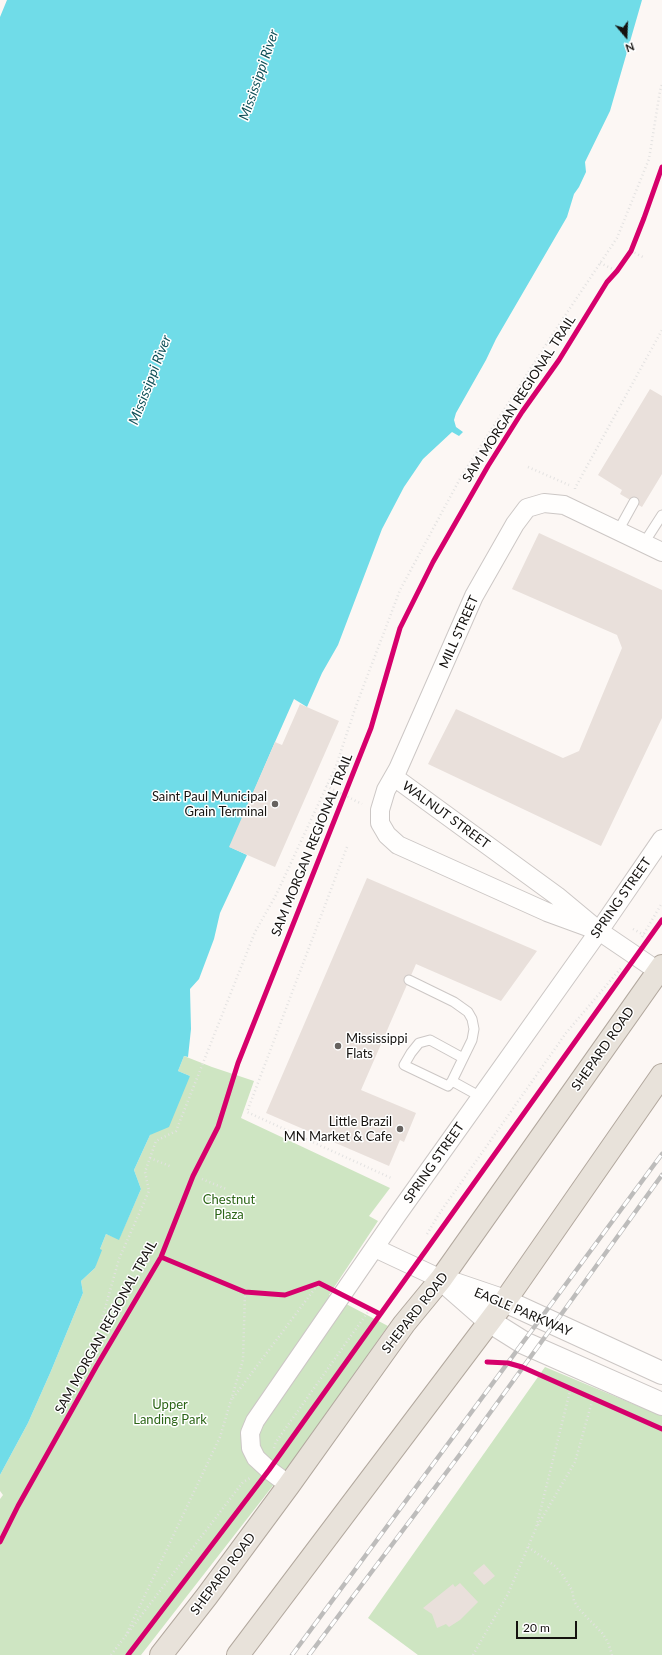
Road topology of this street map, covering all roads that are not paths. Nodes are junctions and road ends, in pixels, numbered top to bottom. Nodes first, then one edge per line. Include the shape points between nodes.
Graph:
1 (634, 502) dead end
2 (662, 515) edge
3 (618, 531) junction
4 (644, 543) junction
5 (662, 552) edge
6 (394, 777) junction
7 (662, 839) edge
8 (599, 931) junction
9 (660, 969) edge
10 (409, 980) dead end
11 (463, 1058) junction
12 (662, 1074) edge
13 (452, 1081) junction
14 (481, 1097) junction
15 (375, 1248) junction
16 (441, 1279) junction
17 (505, 1301) junction
18 (489, 1321) junction
19 (662, 1373) edge
20 (662, 1404) edge
21 (290, 1485) junction
22 (161, 1655) edge
23 (238, 1655) edge

1 - 3 lane
2 - 4 lane
3 - 4 street
3 - 6 street, MILL STREET via 564,506 544,503 527,508 515,524 474,596
4 - 5 street
6 - 8 street, WALNUT STREET via 557,896
6 - 8 street, WALNUT STREET via 386,790 380,810 380,823 387,835 398,845 547,912
7 - 8 street, SPRING STREET
8 - 9 street, WALNUT STREET
8 - 14 street, SPRING STREET
9 - 16 highway, SHEPARD ROAD
10 - 11 lane via 454,1002 468,1012 474,1029 472,1040
11 - 13 lane
11 - 13 lane via 430,1040 420,1043 404,1065 448,1086
12 - 17 highway
13 - 14 lane
14 - 15 street, SPRING STREET
15 - 16 street
15 - 21 street, SPRING STREET via 255,1421 250,1433 251,1448 256,1458
16 - 17 street, EAGLE PARKWAY
16 - 18 street, EAGLE PARKWAY
16 - 21 highway, SHEPARD ROAD via 404,1324
17 - 18 highway
17 - 19 street, EAGLE PARKWAY
18 - 20 street, EAGLE PARKWAY via 535,1349
18 - 23 highway
21 - 22 highway, SHEPARD ROAD

